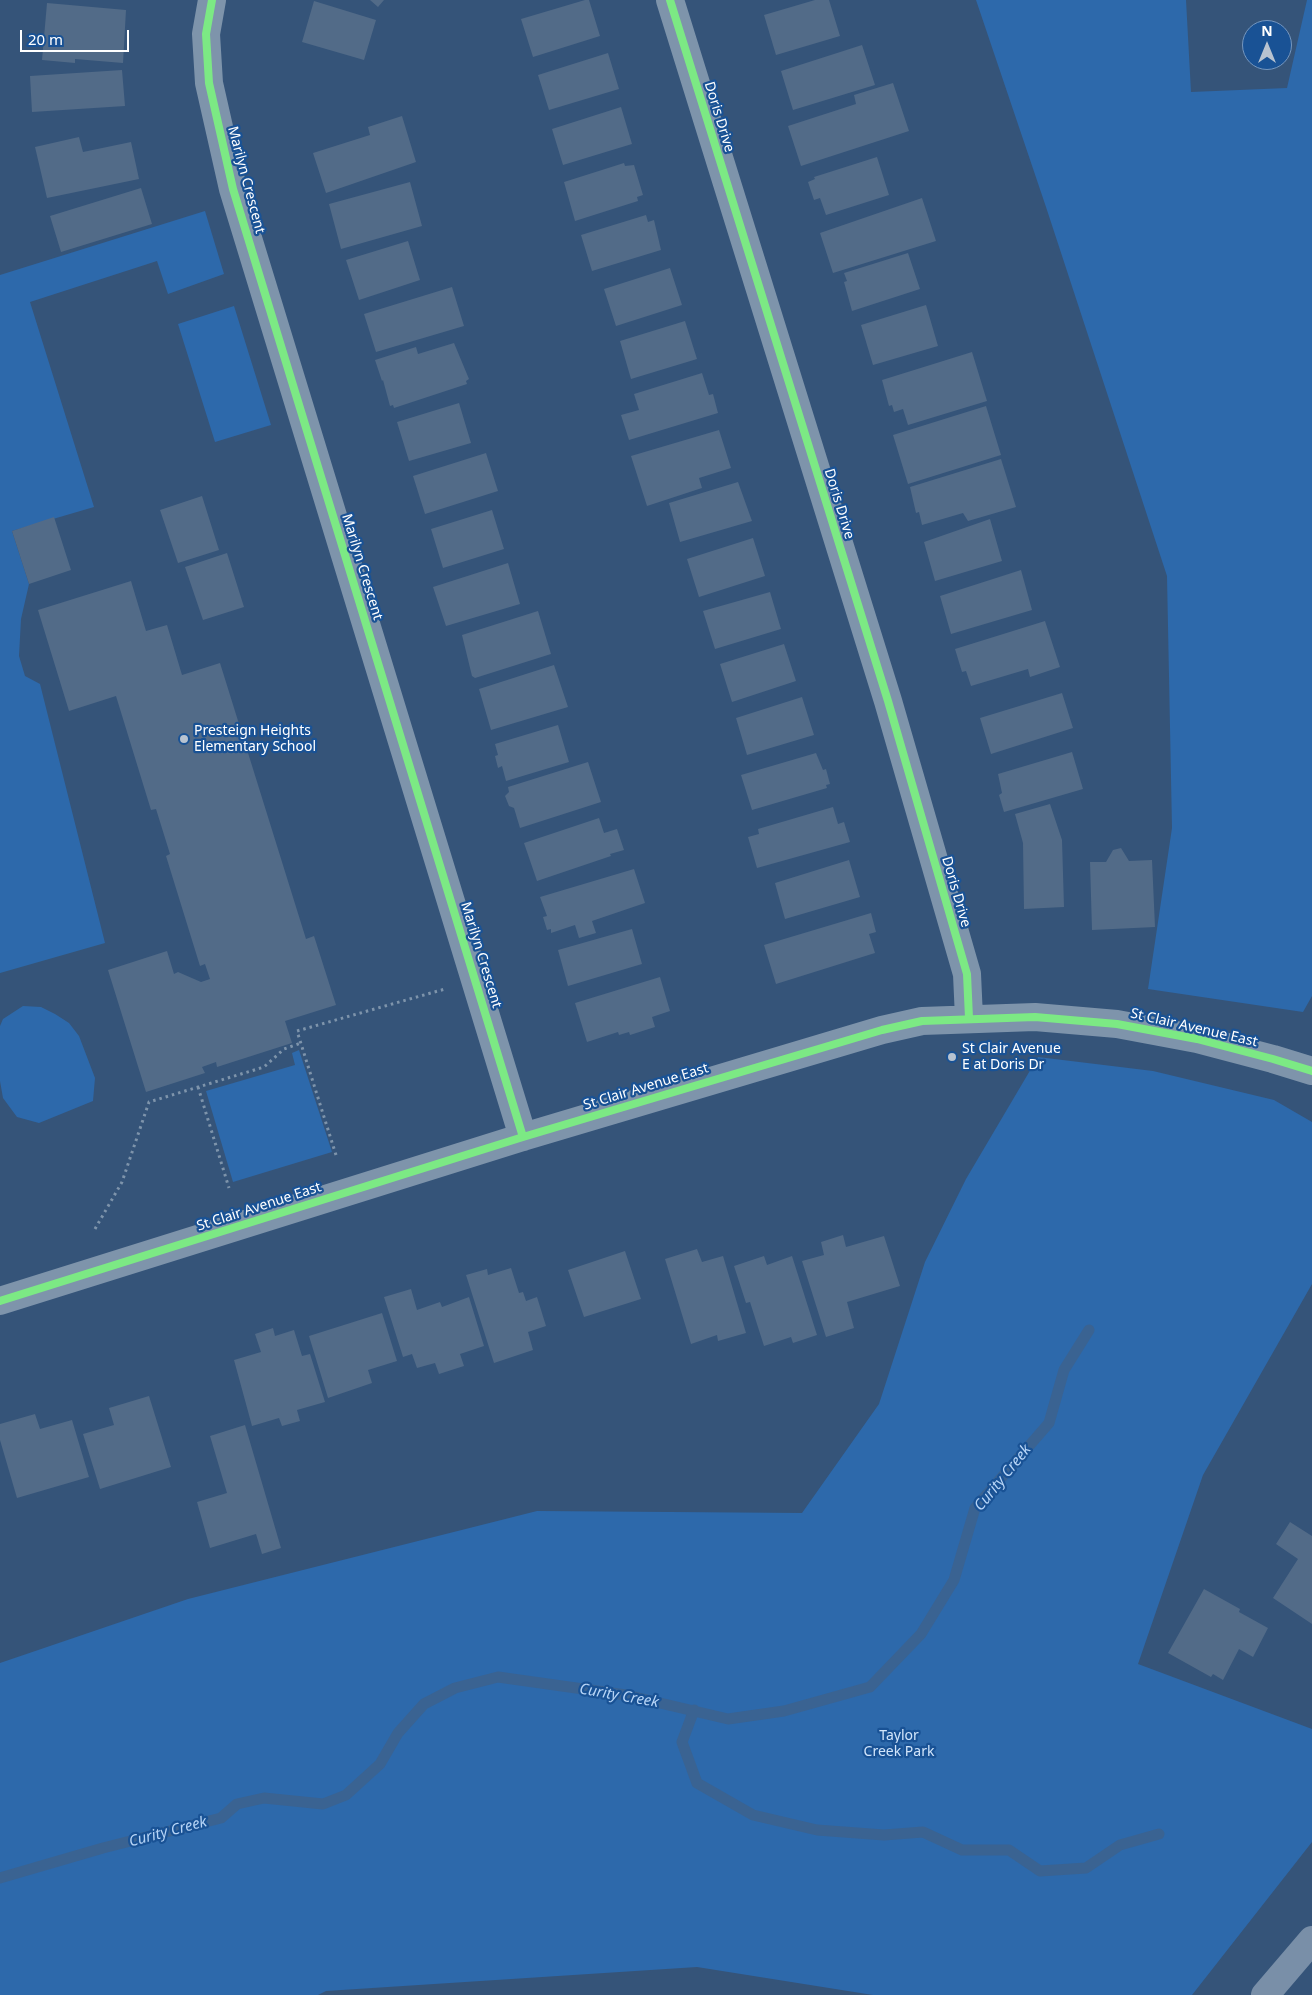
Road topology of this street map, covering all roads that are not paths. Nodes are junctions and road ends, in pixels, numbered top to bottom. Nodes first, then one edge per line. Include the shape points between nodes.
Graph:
1 (212, 0) edge
2 (670, 0) edge
3 (970, 1018) junction
4 (1312, 1072) edge
5 (523, 1137) junction
6 (0, 1301) edge
7 (1312, 1940) edge
8 (1265, 1995) edge

1 - 5 street, Marilyn Crescent via 206,34 208,83 233,189
2 - 3 street, Doris Drive via 888,701 967,974
3 - 4 street, St Clair Avenue East via 1035,1016 1117,1024 1197,1040
3 - 5 street, St Clair Avenue East via 922,1021 882,1030
5 - 6 street, St Clair Avenue East
7 - 8 main road

